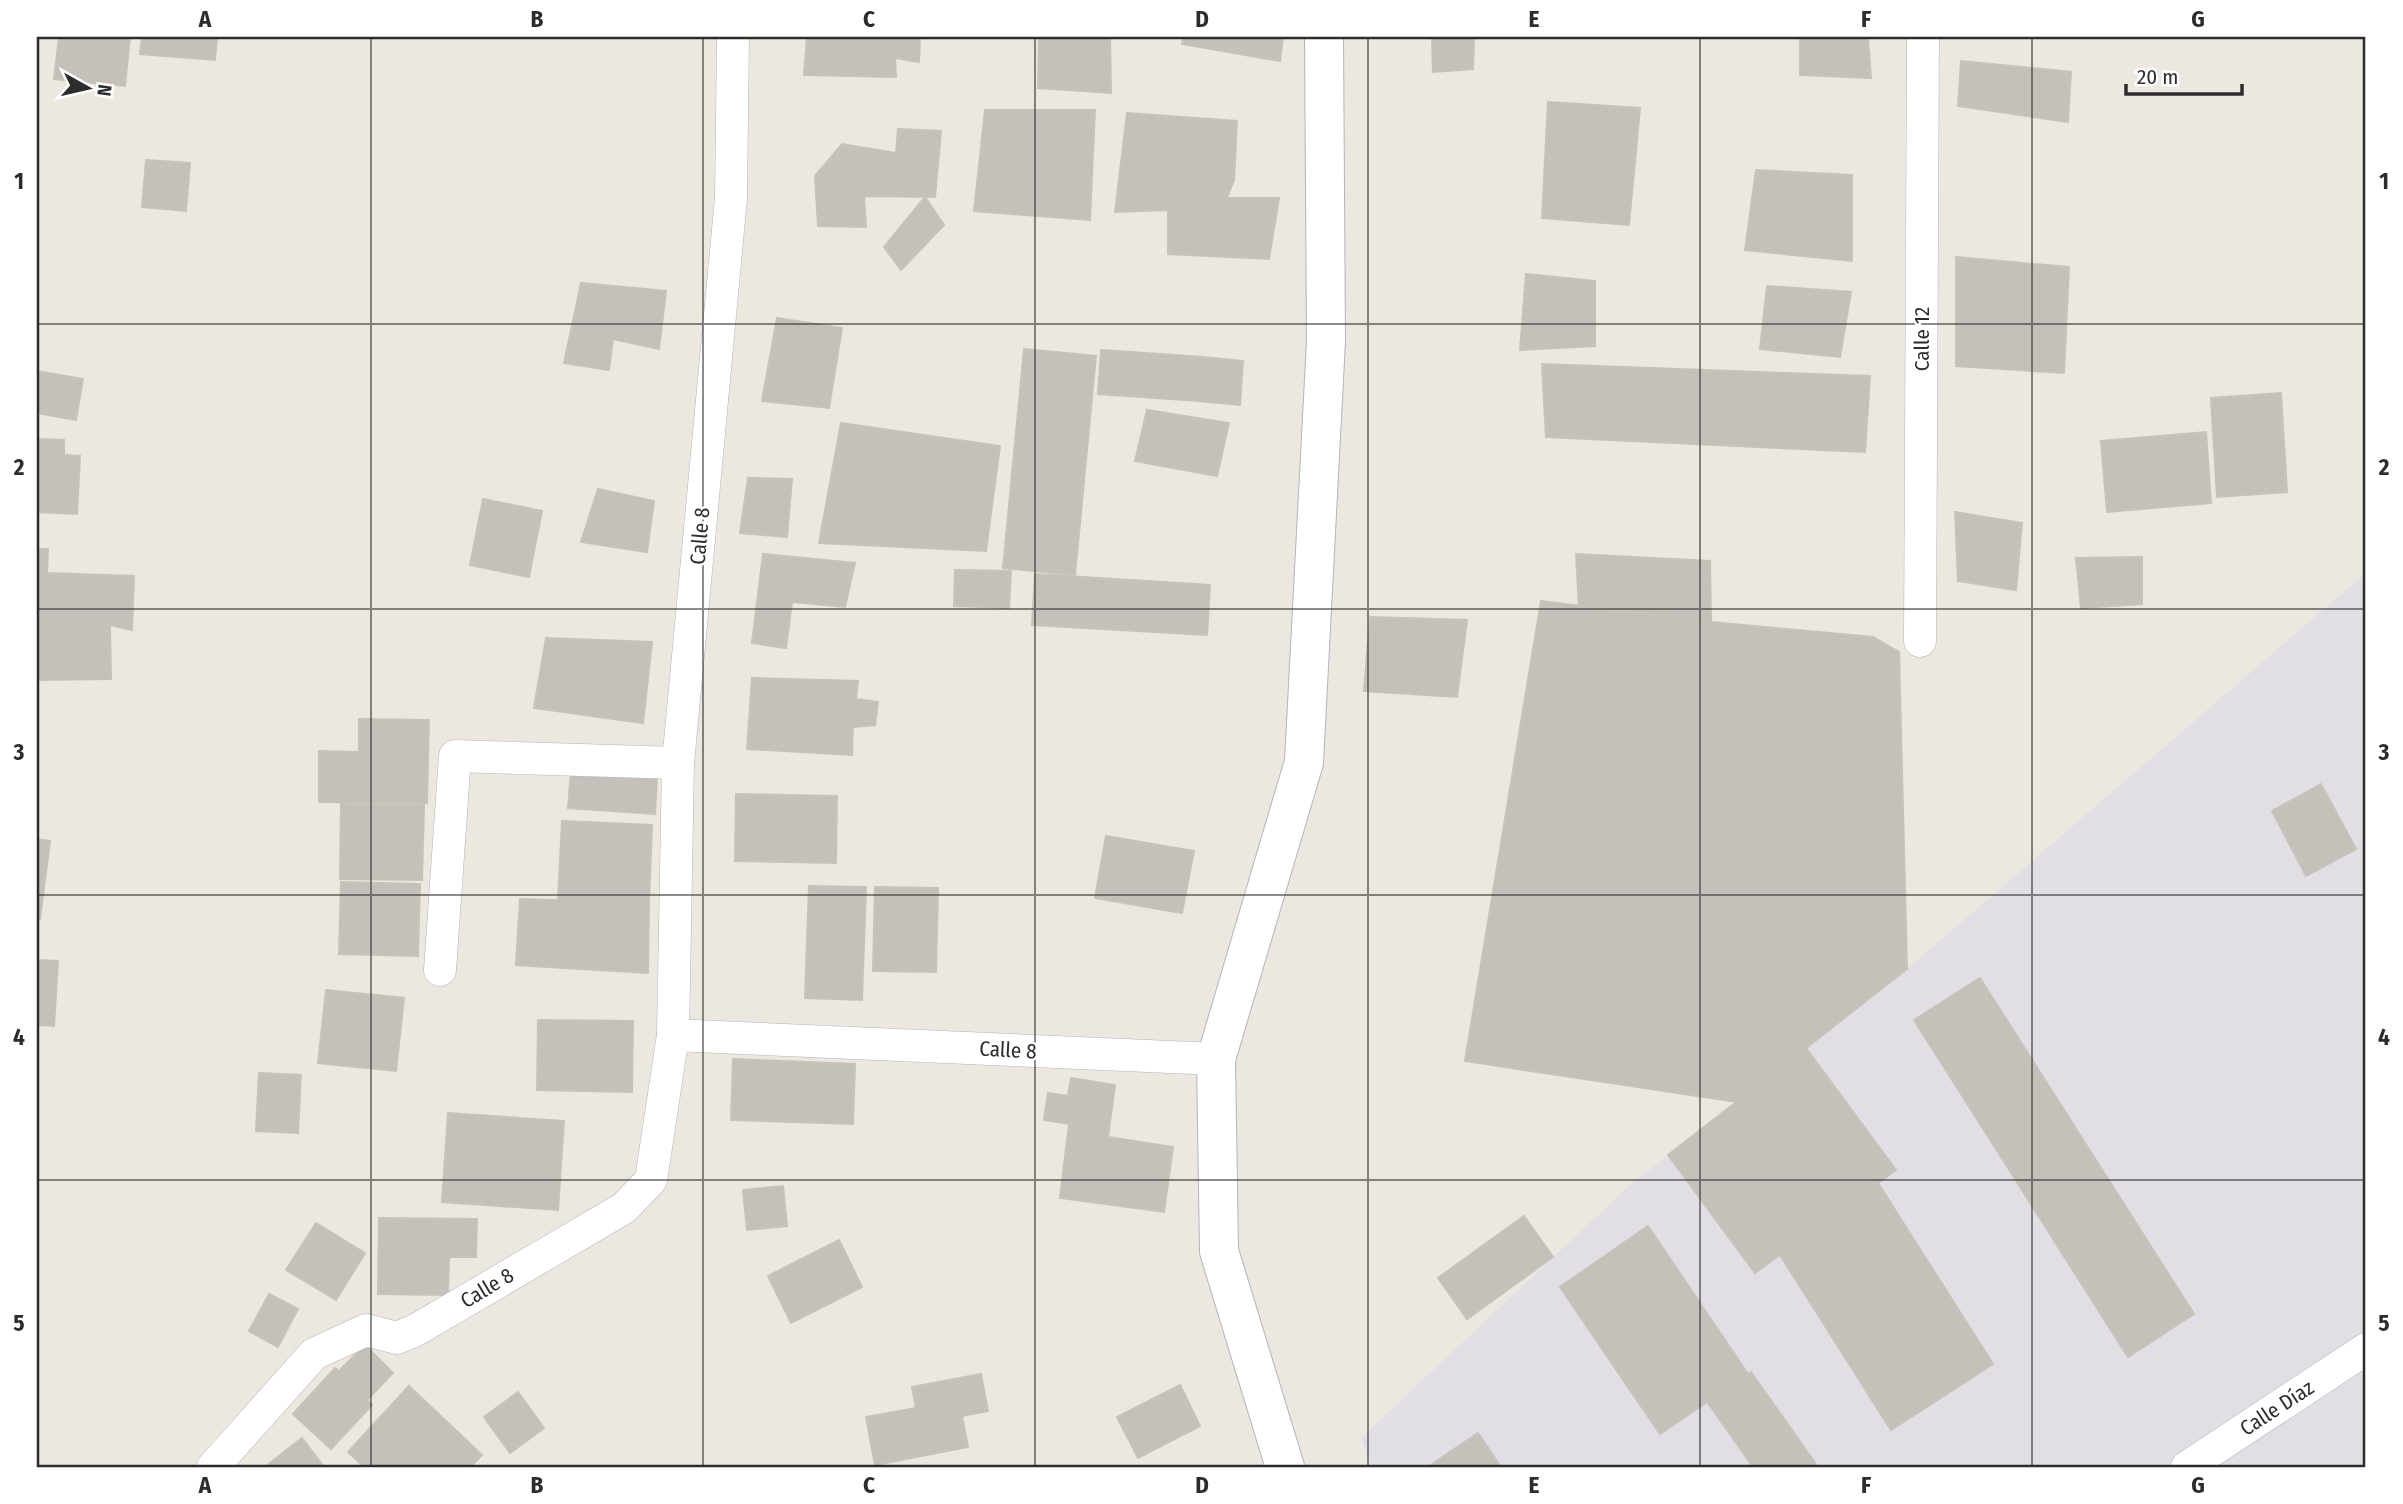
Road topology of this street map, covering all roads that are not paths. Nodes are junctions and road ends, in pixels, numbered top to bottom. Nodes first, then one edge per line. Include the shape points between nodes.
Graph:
1 (733, 37) edge
2 (1324, 37) edge
3 (1923, 37) edge
4 (1920, 642) dead end
5 (678, 763) junction
6 (440, 970) dead end
7 (673, 1035) junction
8 (1216, 1059) junction
9 (2366, 1349) edge
10 (214, 1467) edge
11 (1285, 1467) edge
12 (2187, 1467) edge

1 - 5 street, Calle 8 via 731,198
2 - 8 street via 1326,341 1304,762
3 - 4 street, Calle 12
5 - 6 street via 455,756
5 - 7 street, Calle 8
7 - 8 street, Calle 8
7 - 10 street, Calle 8 via 651,1180 624,1208 416,1330 397,1338 366,1330 314,1354
8 - 11 street via 1219,1251
9 - 12 street, Calle Díaz

